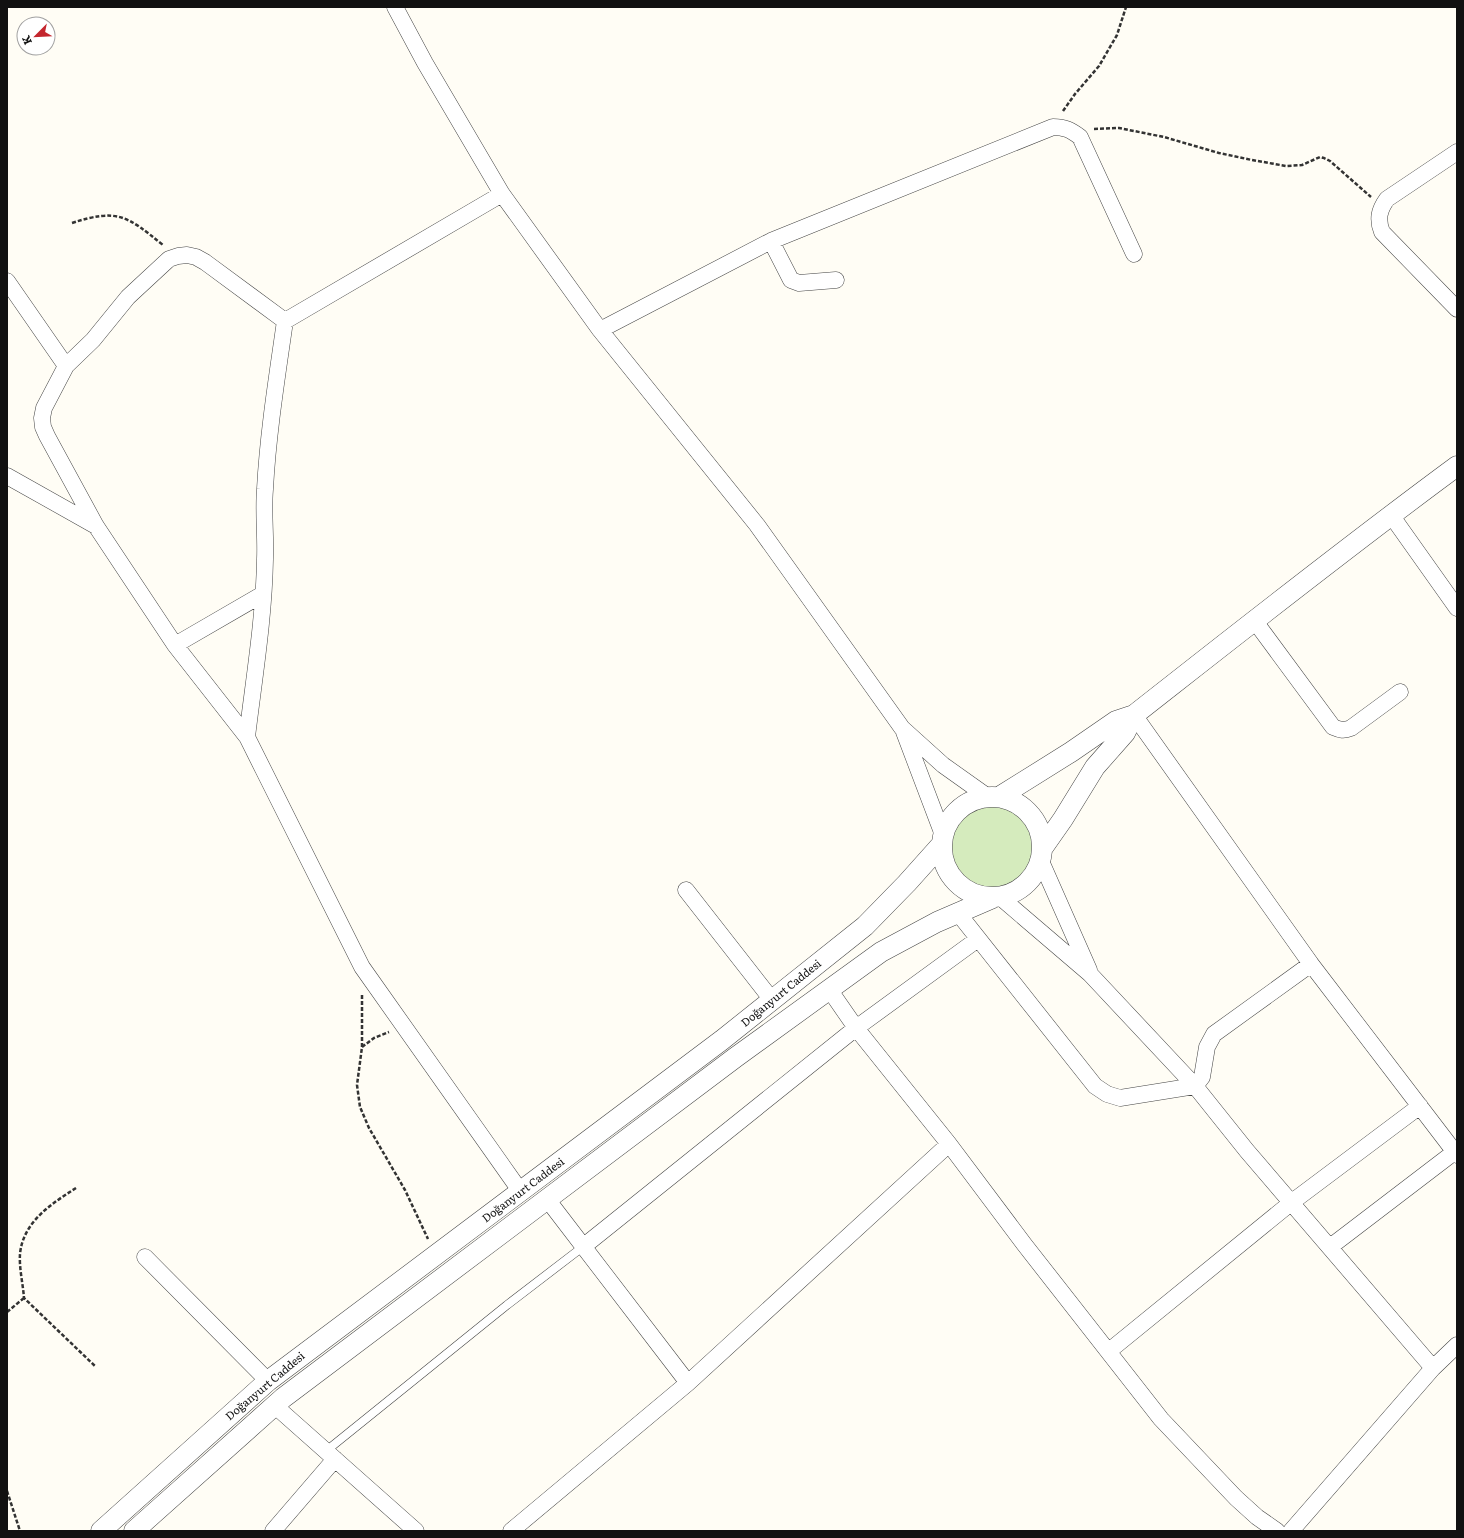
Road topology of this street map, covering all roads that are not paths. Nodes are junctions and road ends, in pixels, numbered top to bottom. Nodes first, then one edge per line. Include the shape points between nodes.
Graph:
1 (395, 7) edge
2 (1457, 152) edge
3 (502, 194) junction
4 (771, 241) junction
5 (1134, 254) dead end
6 (836, 280) dead end
7 (7, 281) edge
8 (1457, 308) edge
9 (285, 321) junction
10 (600, 330) junction
11 (66, 366) junction
12 (1457, 466) edge
13 (7, 476) edge
14 (1391, 515) junction
15 (96, 526) junction
16 (263, 594) junction
17 (1457, 608) edge
18 (1254, 620) junction
19 (175, 645) junction
20 (1400, 692) dead end
21 (1134, 715) junction
22 (902, 728) junction
23 (247, 737) junction
24 (993, 797) junction
25 (942, 840) junction
26 (1041, 854) junction
27 (686, 890) dead end
28 (997, 897) junction
29 (958, 913) junction
30 (978, 939) junction
31 (1311, 964) junction
32 (1090, 974) junction
33 (829, 990) junction
34 (772, 1000) junction
35 (856, 1028) junction
36 (1195, 1086) junction
37 (1420, 1106) junction
38 (949, 1144) junction
39 (1456, 1152) edge
40 (520, 1192) junction
41 (548, 1199) junction
42 (1292, 1202) junction
43 (584, 1246) junction
44 (1330, 1247) junction
45 (145, 1257) dead end
46 (1457, 1345) edge
47 (1109, 1351) junction
48 (1433, 1368) junction
49 (268, 1381) junction
50 (688, 1383) junction
51 (274, 1405) junction
52 (330, 1455) junction
53 (101, 1531) edge
54 (134, 1531) edge
55 (273, 1531) edge
56 (416, 1531) edge
57 (511, 1531) edge
58 (1278, 1531) edge
59 (1291, 1531) edge

1 - 3 street
2 - 8 street via 1387,199 1382,206 1379,219 1382,232
3 - 9 street
3 - 10 street
4 - 5 street via 1053,127 1063,127 1080,137
4 - 6 street via 791,280 799,283
4 - 10 street
7 - 11 street
9 - 11 street via 205,262 196,257 178,256 169,259 128,297 93,340
9 - 16 street via 270,423 264,491
10 - 22 street via 757,525
11 - 15 street via 44,408 42,418 47,436
12 - 14 street
13 - 15 street
14 - 17 street
14 - 18 street
15 - 19 street
16 - 19 street
16 - 23 street
18 - 20 street via 1333,726 1338,729 1352,728
18 - 21 street
19 - 23 street
21 - 24 street via 1116,720 1071,752
21 - 26 street via 1125,733 1095,767
21 - 31 street
22 - 24 street via 943,765
22 - 25 street
23 - 40 street via 362,967
24 - 25 street via 968,802 959,808 946,825
24 - 26 street via 1018,804 1033,819 1038,828
25 - 28 street via 945,866 957,883 974,894
25 - 34 street, Doğanyurt Caddesi via 907,883 865,926
26 - 28 street via 1037,870 1024,886 1015,892
26 - 32 street
27 - 34 street
28 - 29 street, Doğanyurt Caddesi
28 - 32 street
29 - 30 street
29 - 33 street, Doğanyurt Caddesi via 881,952
30 - 35 street
30 - 36 street via 1095,1086 1107,1094 1120,1098
31 - 36 street via 1214,1034 1207,1047 1202,1077
31 - 37 street
32 - 36 street
33 - 35 street
33 - 41 street, Doğanyurt Caddesi
34 - 40 street, Doğanyurt Caddesi
35 - 38 street
35 - 43 street
36 - 42 street
37 - 39 street
37 - 42 street
38 - 47 street
38 - 50 street
39 - 44 street
40 - 49 street, Doğanyurt Caddesi
41 - 43 street
41 - 51 street, Doğanyurt Caddesi
42 - 44 street
42 - 47 street
43 - 50 street
43 - 52 lane via 507,1305
44 - 48 street
45 - 49 street
46 - 48 street
47 - 58 street via 1166,1425 1236,1498
48 - 59 street
49 - 53 street, Doğanyurt Caddesi
50 - 57 street
51 - 52 street
51 - 54 street, Doğanyurt Caddesi
52 - 55 street
52 - 56 street

